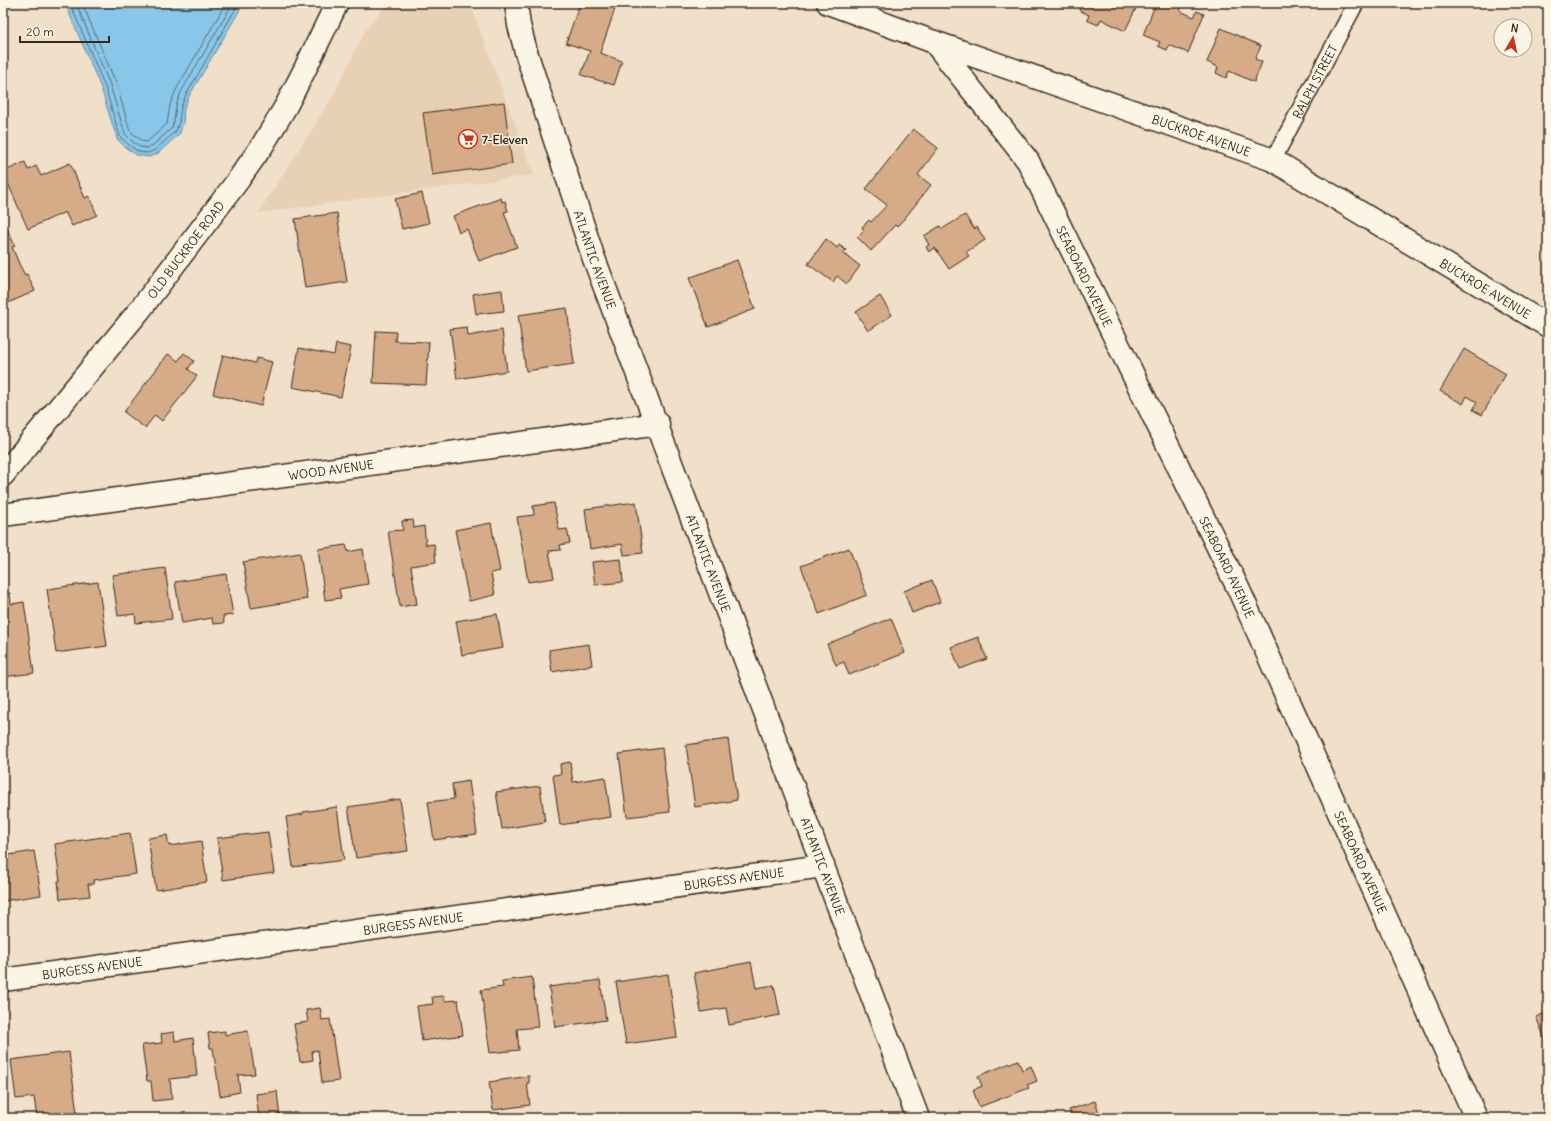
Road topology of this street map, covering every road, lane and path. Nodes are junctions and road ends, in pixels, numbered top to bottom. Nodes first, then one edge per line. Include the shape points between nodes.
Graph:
1 (337, 3) edge
2 (516, 3) edge
3 (828, 3) edge
4 (1356, 3) edge
5 (934, 42) junction
6 (1273, 160) junction
7 (1548, 326) edge
8 (658, 424) junction
9 (3, 476) edge
10 (3, 515) edge
11 (823, 866) junction
12 (3, 980) edge
13 (918, 1118) edge
14 (1476, 1118) edge

1 - 9 street, OLD BUCKROE ROAD via 286,106 258,152 139,311
2 - 8 street, ATLANTIC AVENUE via 526,52 594,256
3 - 5 street, BUCKROE AVENUE
4 - 6 lane, RALPH STREET
5 - 6 street, BUCKROE AVENUE
5 - 14 street, SEABOARD AVENUE via 1028,161 1238,588
6 - 7 street, BUCKROE AVENUE
8 - 10 street, WOOD AVENUE
8 - 11 street, ATLANTIC AVENUE
11 - 12 street, BURGESS AVENUE
11 - 13 street, ATLANTIC AVENUE

